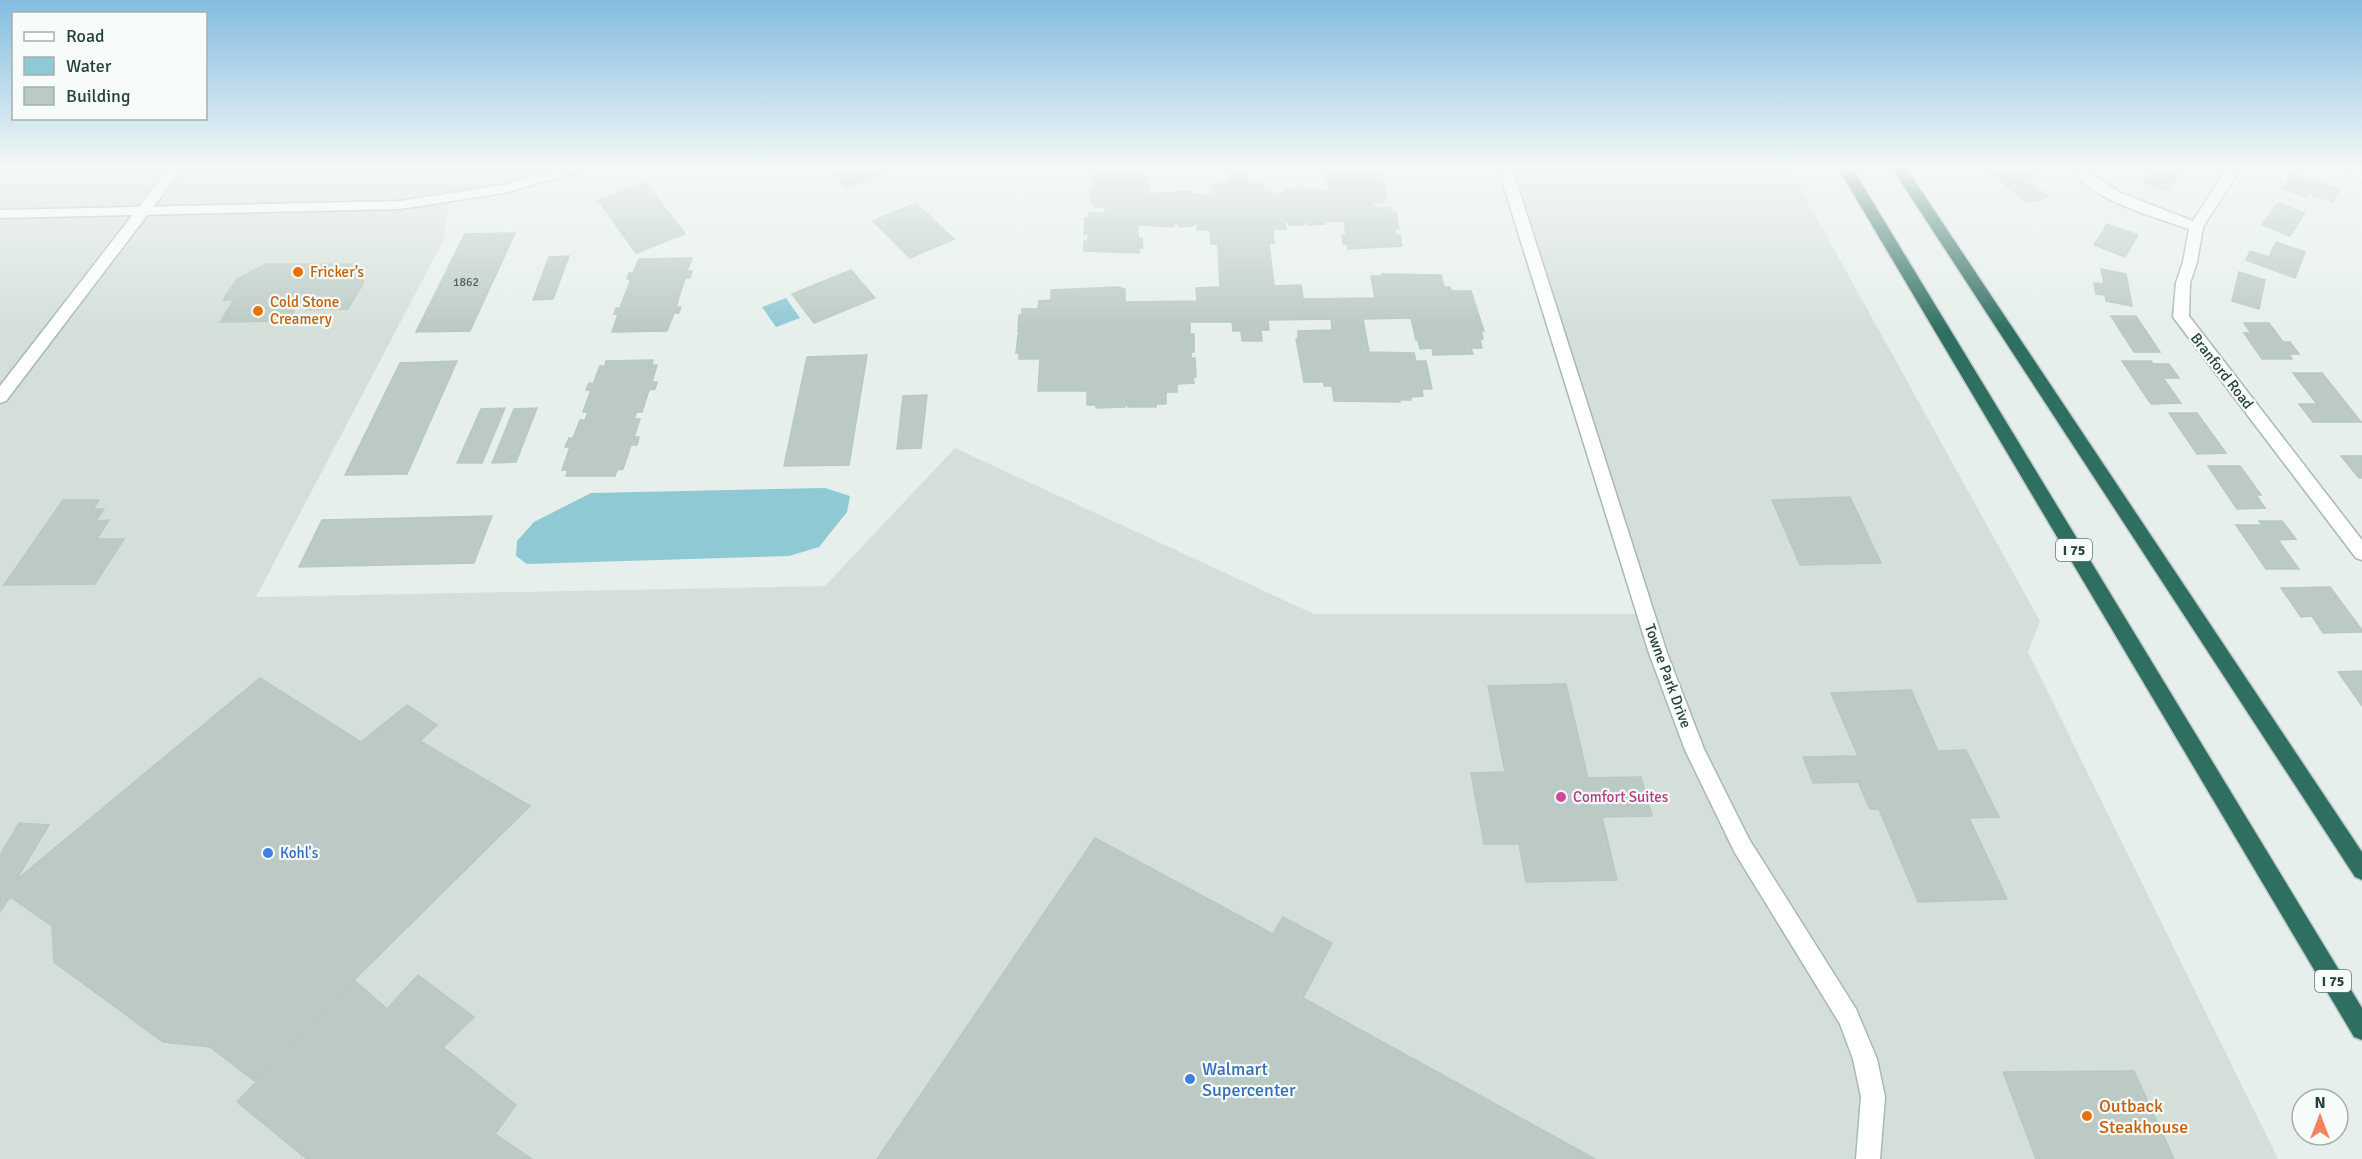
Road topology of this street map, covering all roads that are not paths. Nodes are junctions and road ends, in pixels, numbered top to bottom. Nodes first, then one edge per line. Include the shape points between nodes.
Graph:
1 (136, 222) edge
2 (1522, 222) edge
3 (1877, 222) edge
4 (1935, 222) edge
5 (2183, 222) edge
6 (2199, 222) edge
7 (2196, 227) junction
8 (0, 397) edge
9 (2341, 525) junction
10 (2362, 525) edge
11 (2362, 553) edge
12 (2362, 870) edge
13 (2303, 932) junction
14 (2362, 1029) edge
15 (2362, 1046) edge
16 (1868, 1159) edge

1 - 8 street
2 - 16 street, Towne Park Drive via 1658,653 1695,750 1742,846 1848,1017 1865,1059 1873,1097
3 - 13 highway, I 75
4 - 12 highway
5 - 7 street
6 - 7 street, Branford Road
7 - 9 street, Branford Road via 2183,283 2181,317
9 - 10 street
9 - 11 street, Branford Road
13 - 14 highway, I 75
13 - 15 highway

